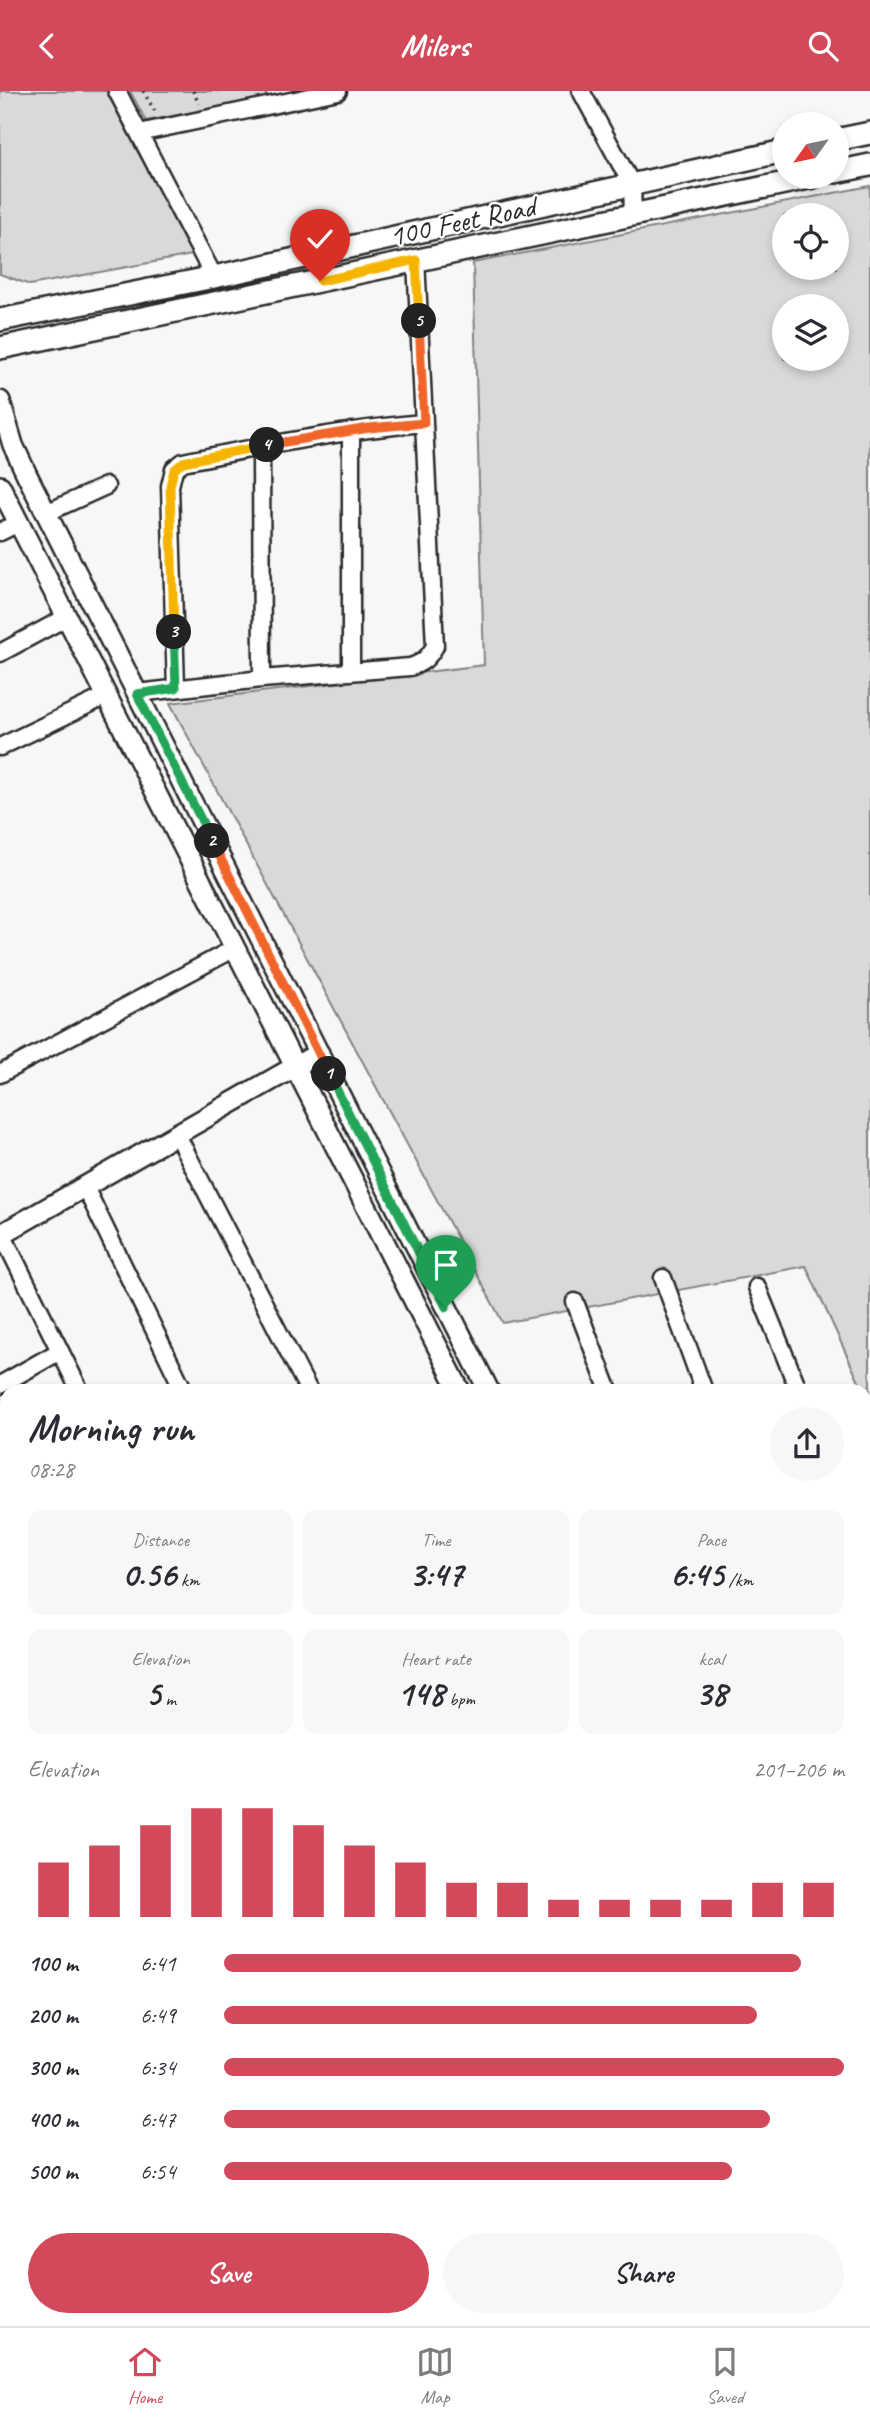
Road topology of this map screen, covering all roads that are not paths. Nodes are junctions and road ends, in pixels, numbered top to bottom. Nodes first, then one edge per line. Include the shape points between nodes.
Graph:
1 (117, 91) edge
2 (338, 91) edge
3 (580, 91) edge
4 (275, 97) edge
5 (139, 133) junction
6 (870, 133) edge
7 (849, 137) edge
8 (772, 154) edge
9 (870, 165) edge
10 (849, 169) edge
11 (632, 185) junction
12 (772, 186) edge
13 (633, 215) junction
14 (416, 260) junction
15 (214, 277) junction
16 (0, 320) edge
17 (0, 348) edge
18 (0, 401) edge
19 (424, 423) junction
20 (351, 431) junction
21 (261, 446) junction
22 (0, 486) edge
23 (106, 486) dead end
24 (46, 513) junction
25 (18, 523) junction
26 (0, 532) edge
27 (67, 617) junction
28 (0, 653) edge
29 (351, 672) junction
30 (262, 679) junction
31 (176, 688) junction
32 (137, 694) junction
33 (106, 696) junction
34 (0, 747) edge
35 (235, 948) junction
36 (319, 1053) junction
37 (295, 1066) junction
38 (0, 1074) edge
39 (177, 1135) junction
40 (85, 1187) junction
41 (1, 1235) edge
42 (663, 1277) dead end
43 (757, 1287) dead end
44 (575, 1302) dead end
45 (60, 1351) junction
46 (2, 1384) edge
47 (76, 1384) edge
48 (181, 1384) edge
49 (305, 1384) edge
50 (456, 1384) edge
51 (485, 1384) edge
52 (606, 1384) edge
53 (701, 1384) edge
54 (796, 1384) edge

1 - 5 street
2 - 4 street
3 - 11 street
4 - 5 street
5 - 15 street
6 - 7 main road
8 - 11 main road, 100 Feet Road
9 - 10 main road
11 - 13 street
11 - 15 main road, 100 Feet Road
12 - 13 main road, 100 Feet Road
13 - 14 main road, 100 Feet Road
14 - 17 main road, 100 Feet Road
14 - 19 street
15 - 16 main road, 100 Feet Road
18 - 24 street via 13,445
19 - 20 street
19 - 29 street via 435,646 419,664
20 - 21 street
20 - 29 street
21 - 30 street
21 - 31 street via 183,462 172,476
22 - 25 street
23 - 24 street
24 - 32 street
25 - 26 street
25 - 27 street
27 - 28 street
27 - 33 street
29 - 30 street
30 - 31 street
31 - 32 street
32 - 36 street
33 - 34 street
33 - 35 street
35 - 37 street
35 - 38 street
36 - 37 street
36 - 51 street
37 - 39 street
37 - 50 street
39 - 40 street
39 - 49 street
40 - 41 street
40 - 48 street
41 - 45 street
42 - 53 street
43 - 54 street
44 - 52 street
45 - 46 street
45 - 47 street

